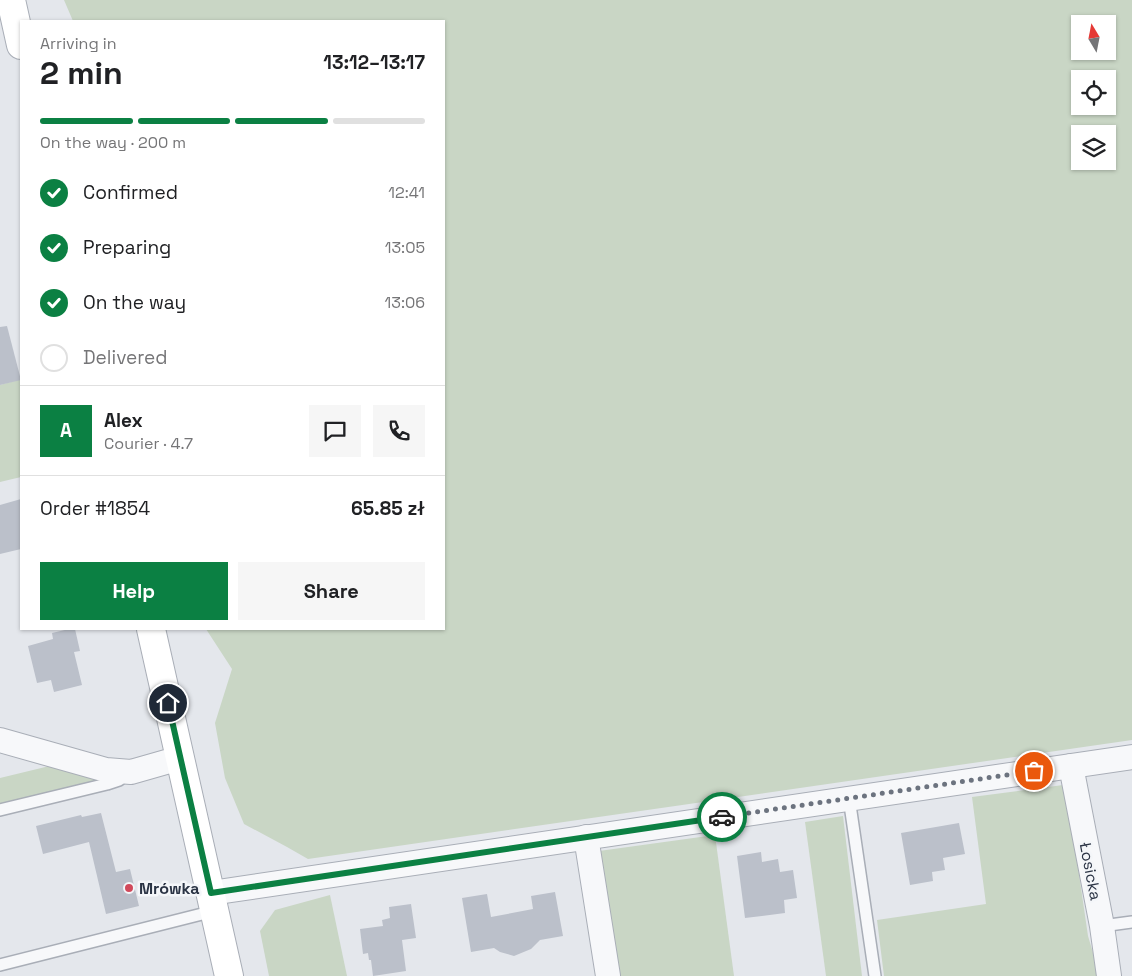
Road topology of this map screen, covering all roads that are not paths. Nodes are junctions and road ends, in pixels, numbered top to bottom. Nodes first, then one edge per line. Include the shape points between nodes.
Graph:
1 (11, 0) edge
2 (13, 37) edge
3 (151, 630) edge
4 (0, 740) edge
5 (1132, 757) edge
6 (180, 758) junction
7 (1071, 766) junction
8 (131, 772) junction
9 (849, 798) junction
10 (0, 810) edge
11 (586, 837) junction
12 (213, 902) junction
13 (1132, 922) edge
14 (1102, 926) junction
15 (0, 965) edge
16 (229, 976) edge
17 (608, 976) edge
18 (875, 976) edge
19 (1109, 976) edge

1 - 2 street
3 - 6 street
4 - 8 street via 106,770
5 - 7 street
6 - 8 street
6 - 12 street
7 - 9 street
7 - 14 street, Łosicka
8 - 10 lane via 107,784
9 - 11 street
9 - 18 lane
11 - 12 street
11 - 17 street
12 - 15 lane
12 - 16 street
13 - 14 lane
14 - 19 street, Łosicka

